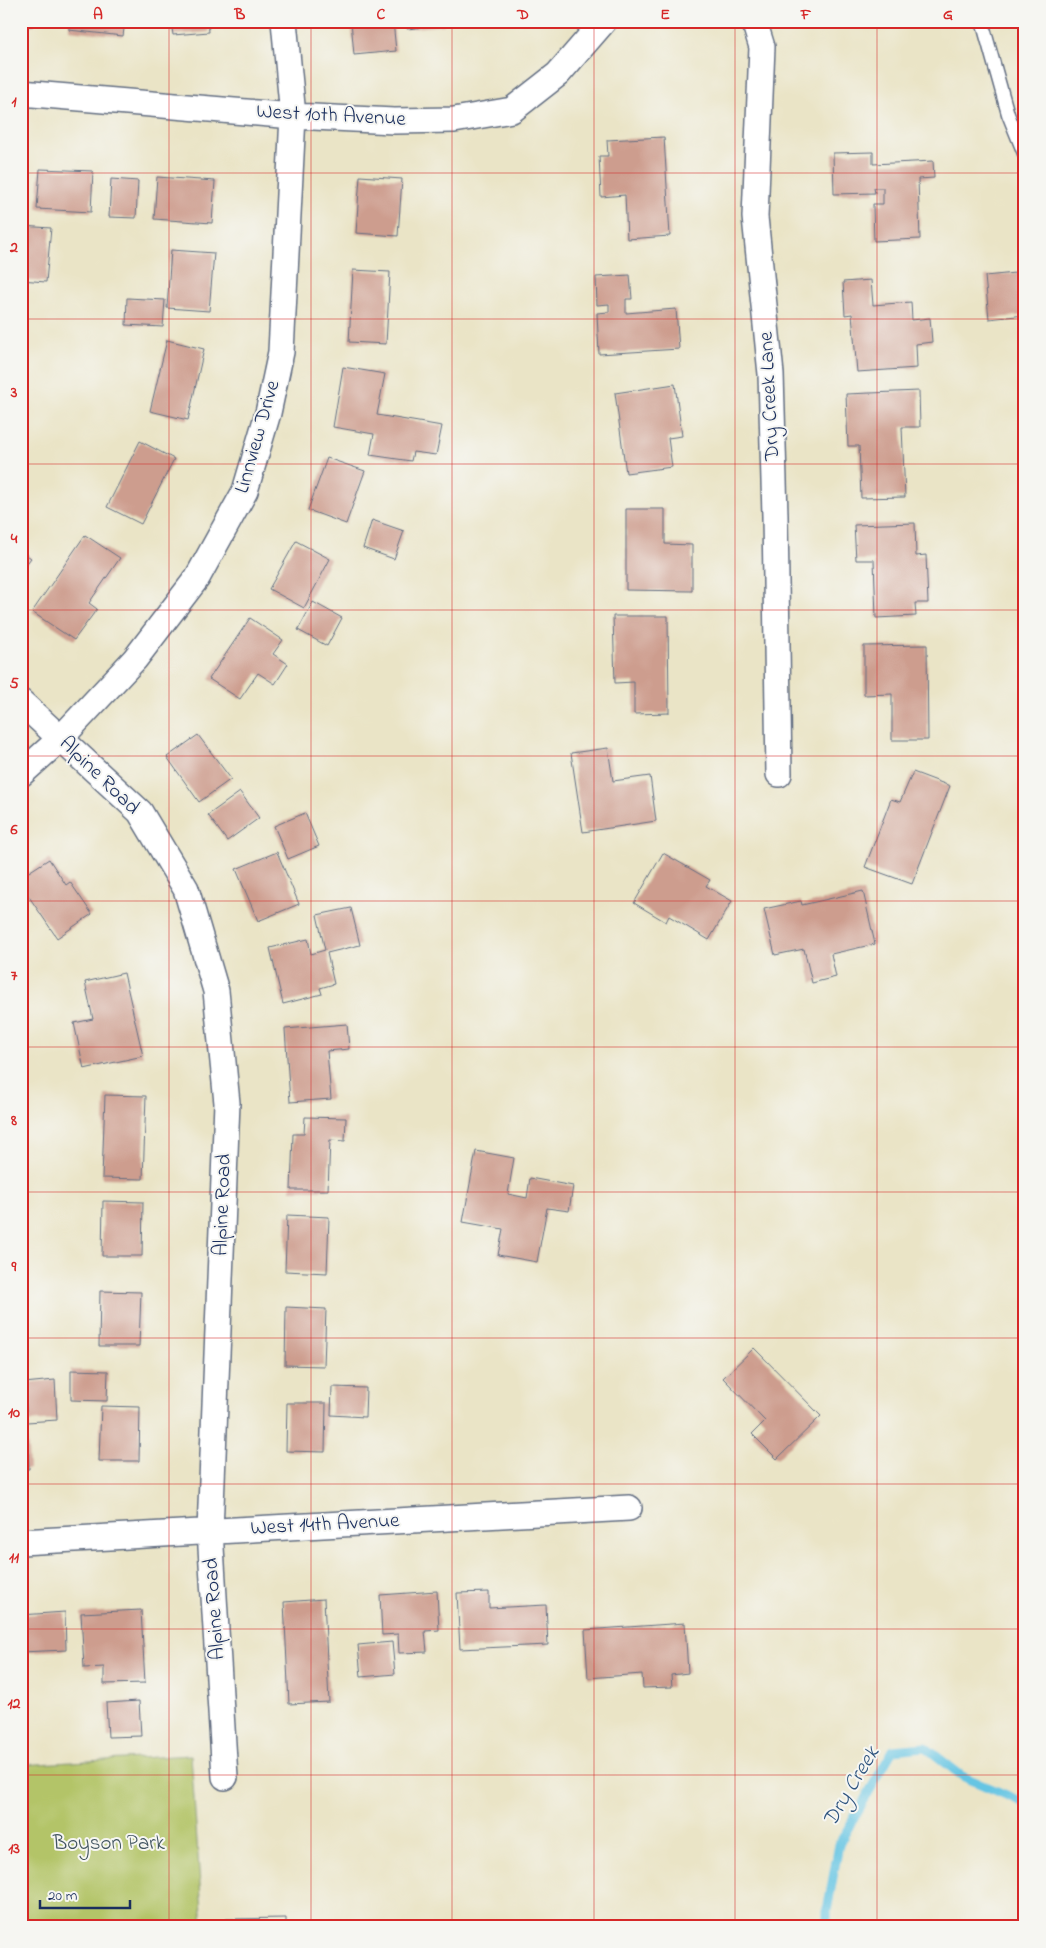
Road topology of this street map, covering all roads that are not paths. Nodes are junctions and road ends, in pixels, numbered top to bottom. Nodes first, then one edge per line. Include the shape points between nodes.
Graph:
1 (284, 21) edge
2 (604, 21) edge
3 (754, 21) edge
4 (982, 21) edge
5 (21, 93) edge
6 (292, 116) junction
7 (1025, 156) edge
8 (21, 702) edge
9 (60, 740) junction
10 (21, 774) edge
11 (779, 774) dead end
12 (629, 1508) dead end
13 (210, 1531) junction
14 (21, 1542) edge
15 (225, 1776) dead end

1 - 6 street, Linnview Drive
2 - 6 street, West 10th Avenue via 558,74 512,110 444,120
3 - 11 street, Dry Creek Lane via 762,47 755,217 770,374
4 - 7 lane via 1008,114
5 - 6 street, West 10th Avenue
6 - 9 street, Linnview Drive via 281,352 268,413 245,491 198,578 135,659
8 - 9 street, Alpine Road
9 - 10 street, Linnview Drive
9 - 13 street, Alpine Road via 140,812 186,889 216,991 227,1103
12 - 13 street, West 14th Avenue
13 - 14 street, West 14th Avenue
13 - 15 street, Alpine Road

